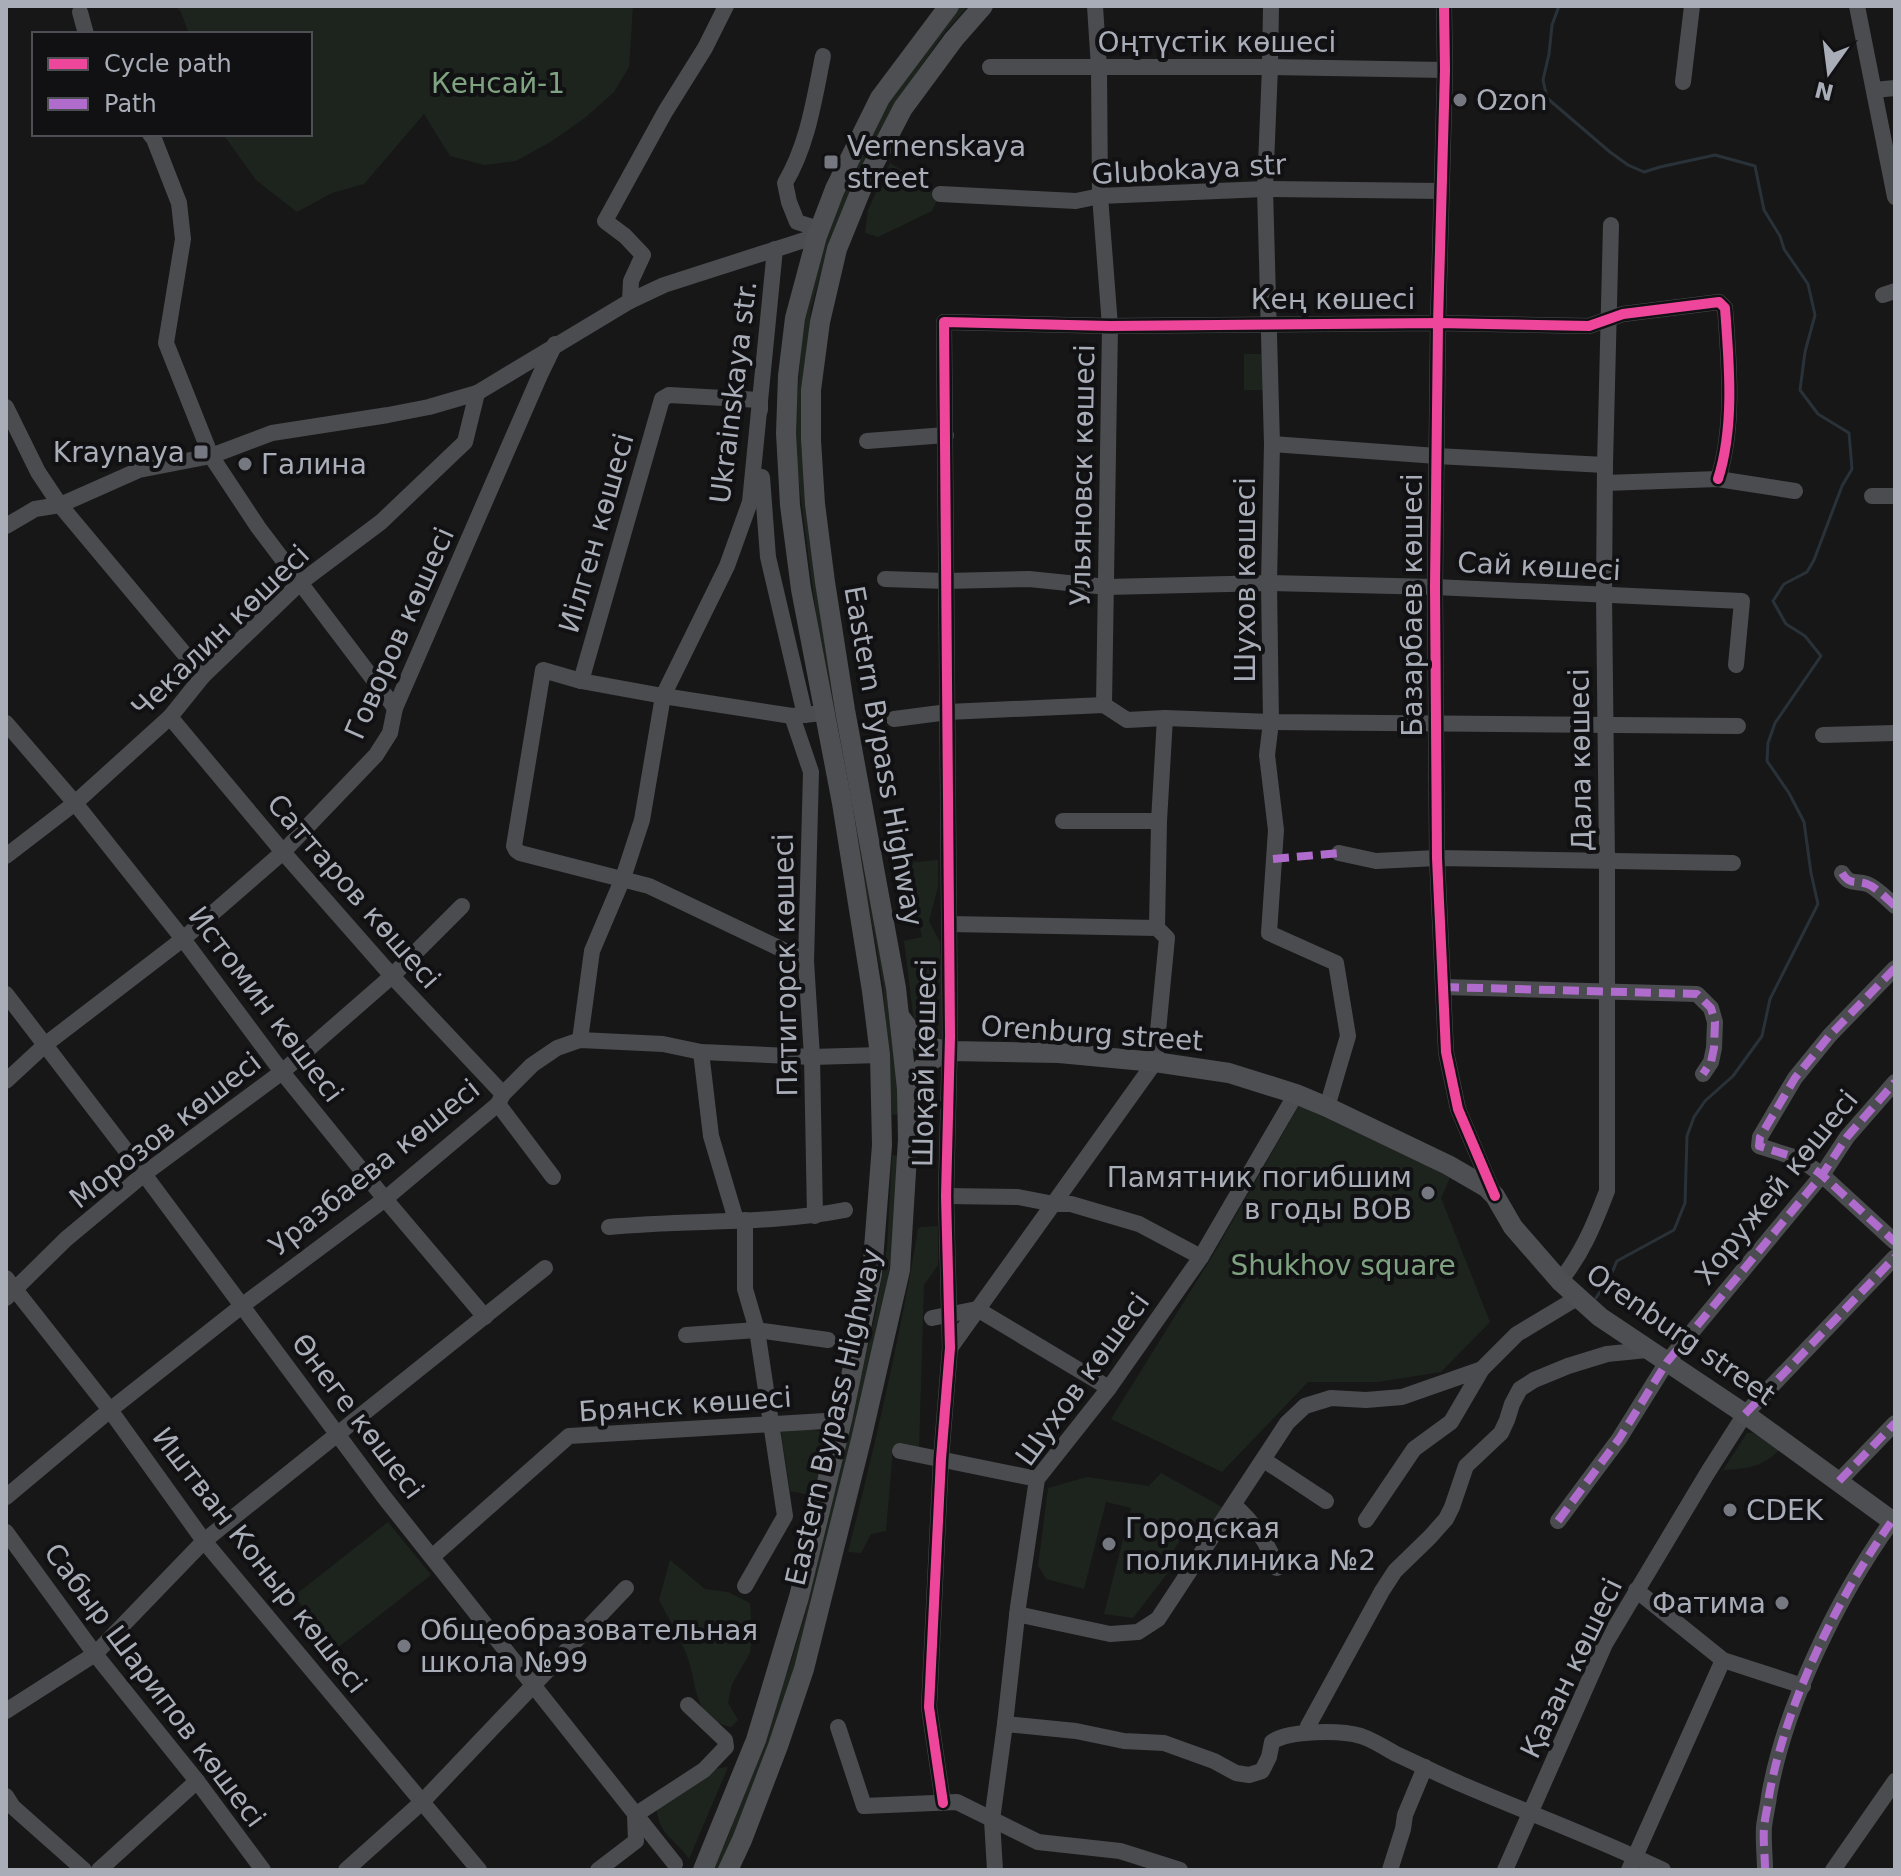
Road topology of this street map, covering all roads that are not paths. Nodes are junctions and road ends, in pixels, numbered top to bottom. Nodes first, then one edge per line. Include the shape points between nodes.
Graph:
1 (726, 6) edge
2 (949, 6) edge
3 (983, 6) edge
4 (1095, 6) edge
5 (1271, 6) edge
6 (1444, 6) edge
7 (1692, 6) edge
8 (1857, 6) edge
9 (80, 12) dead end
10 (85, 32) edge
11 (823, 56) dead end
12 (990, 67) dead end
13 (1270, 67) junction
14 (1099, 68) junction
15 (1445, 70) junction
16 (1683, 82) dead end
17 (1895, 88) edge
18 (1874, 90) junction
19 (152, 136) edge
20 (780, 161) dead end
21 (785, 183) junction
22 (1265, 189) junction
23 (1441, 191) junction
24 (940, 194) dead end
25 (1100, 196) junction
26 (1895, 197) edge
27 (1611, 225) dead end
28 (818, 233) junction
29 (775, 249) junction
30 (630, 301) junction
31 (1609, 320) junction
32 (944, 322) joint
33 (1270, 323) junction
34 (1438, 323) junction
35 (1110, 326) junction
36 (555, 344) junction
37 (477, 393) junction
38 (760, 400) junction
39 (6, 407) edge
40 (946, 435) junction
41 (867, 441) dead end
42 (1272, 444) junction
43 (211, 456) junction
44 (1437, 456) junction
45 (1605, 465) junction
46 (1718, 479) junction
47 (1605, 483) junction
48 (1795, 491) dead end
49 (1872, 496) dead end
50 (1895, 496) edge
51 (60, 505) junction
52 (6, 526) edge
53 (885, 579) dead end
54 (946, 581) junction
55 (301, 582) junction
56 (1269, 583) junction
57 (1107, 587) junction
58 (1435, 587) junction
59 (1604, 595) junction
60 (1736, 665) dead end
61 (203, 676) junction
62 (581, 681) junction
63 (663, 696) junction
64 (1104, 705) junction
65 (395, 708) junction
66 (948, 712) junction
67 (807, 715) junction
68 (170, 717) junction
69 (1165, 718) junction
70 (894, 719) dead end
71 (1271, 722) junction
72 (1436, 722) junction
73 (6, 723) edge
74 (1604, 726) junction
75 (1738, 726) dead end
76 (1895, 733) edge
77 (1823, 735) dead end
78 (75, 803) junction
79 (1063, 821) dead end
80 (1159, 821) junction
81 (283, 852) junction
82 (1339, 853) dead end
83 (6, 856) edge
84 (1437, 858) junction
85 (1607, 861) junction
86 (1733, 863) dead end
87 (1842, 873) dead end
88 (623, 878) junction
89 (462, 906) dead end
90 (1895, 906) edge
91 (949, 924) junction
92 (1162, 933) junction
93 (183, 939) junction
94 (806, 961) junction
95 (1895, 968) edge
96 (392, 976) junction
97 (1443, 987) junction
98 (1606, 993) junction
99 (6, 994) edge
100 (899, 1016) junction
101 (580, 1040) junction
102 (46, 1044) junction
103 (950, 1051) junction
104 (701, 1052) junction
105 (880, 1055) junction
106 (812, 1057) junction
107 (1155, 1062) junction
108 (282, 1072) junction
109 (1703, 1074) dead end
110 (6, 1081) edge
111 (1895, 1082) edge
112 (907, 1089) junction
113 (1296, 1094) junction
114 (501, 1099) junction
115 (1327, 1107) junction
116 (144, 1174) junction
117 (1822, 1175) junction
118 (553, 1177) dead end
119 (946, 1196) junction
120 (1495, 1196) junction
121 (385, 1199) junction
122 (1054, 1204) junction
123 (845, 1210) dead end
124 (815, 1216) junction
125 (740, 1220) junction
126 (609, 1227) dead end
127 (1895, 1242) edge
128 (1201, 1257) junction
129 (1895, 1257) edge
130 (545, 1268) dead end
131 (1560, 1281) junction
132 (9, 1289) edge
133 (1577, 1298) junction
134 (243, 1305) junction
135 (977, 1309) junction
136 (949, 1314) junction
137 (485, 1317) junction
138 (932, 1318) dead end
139 (757, 1330) junction
140 (686, 1335) dead end
141 (828, 1340) dead end
142 (950, 1348) junction
143 (1647, 1350) junction
144 (1667, 1362) junction
145 (1482, 1369) junction
146 (1109, 1388) junction
147 (110, 1410) junction
148 (1745, 1414) junction
149 (842, 1420) junction
150 (1895, 1423) edge
151 (771, 1424) junction
152 (338, 1435) junction
153 (900, 1451) dead end
154 (941, 1459) junction
155 (1264, 1460) junction
156 (1037, 1479) junction
157 (1839, 1481) junction
158 (6, 1497) edge
159 (1326, 1501) dead end
160 (1234, 1505) junction
161 (1366, 1520) dead end
162 (1558, 1521) dead end
163 (1894, 1522) edge
164 (6, 1532) edge
165 (204, 1541) junction
166 (432, 1557) junction
167 (1277, 1568) dead end
168 (745, 1586) dead end
169 (626, 1588) dead end
170 (1636, 1590) junction
171 (1017, 1614) junction
172 (95, 1654) junction
173 (1723, 1660) junction
174 (533, 1686) junction
175 (1803, 1686) junction
176 (688, 1705) dead end
177 (6, 1711) edge
178 (1005, 1724) junction
179 (838, 1727) dead end
180 (1310, 1732) junction
181 (1425, 1767) junction
182 (197, 1781) junction
183 (1895, 1781) edge
184 (6, 1796) edge
185 (422, 1802) junction
186 (943, 1803) junction
187 (1530, 1814) junction
188 (635, 1815) junction
189 (992, 1820) junction
190 (1632, 1863) edge
191 (675, 1864) dead end
192 (84, 1870) edge
193 (99, 1870) edge
194 (263, 1870) edge
195 (346, 1870) edge
196 (479, 1870) edge
197 (598, 1870) edge
198 (703, 1870) edge
199 (728, 1870) edge
200 (995, 1870) edge
201 (1180, 1870) edge
202 (1390, 1870) edge
203 (1505, 1870) edge
204 (1663, 1870) edge
205 (1765, 1870) edge
206 (1833, 1870) edge

1 - 30 street via 605,221 643,255 631,281
2 - 28 main road, Eastern Bypass Highway via 880,98
3 - 100 main road, Eastern Bypass Highway via 903,108 863,185 837,249 811,390 815,504 825,582
4 - 14 street, Ульяновск көшесі
5 - 13 street, Шухов көшесі
6 - 15 street, Базарбаев көшесі
7 - 16 street
8 - 18 street
9 - 10 street
11 - 21 street via 805,139
12 - 14 street, Оңтүстік көшесі
13 - 14 street, Оңтүстік көшесі
13 - 15 street, Оңтүстік көшесі
13 - 22 street, Шухов көшесі
14 - 25 street, Ульяновск көшесі
15 - 23 street, Базарбаев көшесі
17 - 18 street
18 - 26 street
19 - 43 street via 179,203 183,239 166,343
20 - 21 street
21 - 28 street via 797,222
22 - 23 street, Glubokaya str
22 - 25 street, Glubokaya str
22 - 33 street, Шухов көшесі
23 - 34 street, Базарбаев көшесі
24 - 25 street, Glubokaya str via 1076,201
25 - 35 street, Ульяновск көшесі
27 - 31 street, Дала көшесі
28 - 29 street
28 - 67 main road, Eastern Bypass Highway via 795,318 786,433
29 - 30 street
29 - 38 street, Ukrainskaya str.
30 - 36 street
31 - 34 street, Кең көшесі via 1589,326
31 - 45 street, Дала көшесі
31 - 46 street, Кең көшесі via 1719,302 1725,308 1731,377
32 - 35 street, Кең көшесі
32 - 40 street, Шоқай көшесі
33 - 34 street, Кең көшесі
33 - 35 street, Кең көшесі
33 - 42 street, Шухов көшесі
34 - 44 street, Базарбаев көшесі
35 - 57 street, Ульяновск көшесі
36 - 37 street
36 - 65 street, Говоров көшесі
37 - 43 street via 429,407 272,433
37 - 55 street, Чекалин көшесі via 465,442 381,522
38 - 62 street, Иілген көшесі via 669,395 662,399
38 - 63 street, Ukrainskaya str. via 750,502 727,566
38 - 67 street, Пятигорск көшесі via 768,557
39 - 51 street
40 - 41 street
40 - 54 street, Шоқай көшесі
42 - 44 street
42 - 56 street, Шухов көшесі
43 - 51 street via 139,470
43 - 55 street
44 - 45 street
44 - 58 street, Базарбаев көшесі
45 - 47 street, Дала көшесі
46 - 47 street
46 - 48 street
47 - 59 street, Дала көшесі
49 - 50 street
51 - 52 street via 35,509
51 - 61 street
53 - 54 street, Сай көшесі
54 - 57 street, Сай көшесі via 1029,579
54 - 66 street, Шоқай көшесі
55 - 61 street, Чекалин көшесі
55 - 65 street
56 - 57 street, Сай көшесі
56 - 58 street, Сай көшесі
56 - 71 street, Шухов көшесі
57 - 64 street, Ульяновск көшесі
58 - 59 street, Сай көшесі
58 - 72 street, Базарбаев көшесі
59 - 60 street, Сай көшесі via 1742,601
59 - 74 street, Дала көшесі
61 - 68 street, Чекалин көшесі
62 - 63 street
62 - 88 street via 543,670 514,846 520,853
63 - 67 street
63 - 88 street, Ukrainskaya str. via 642,820
64 - 66 street
64 - 69 street via 1127,720
65 - 81 street, Говоров көшесі via 390,733 376,755
66 - 70 street
66 - 91 street, Шоқай көшесі
67 - 94 street, Пятигорск көшесі via 811,772
67 - 105 main road, Eastern Bypass Highway via 842,803
68 - 78 street, Чекалин көшесі
68 - 81 street, Саттаров көшесі
69 - 71 street
69 - 80 street
71 - 72 street
71 - 115 street, Шухов көшесі via 1267,755 1276,830 1269,933 1336,963 1348,1036
72 - 74 street
72 - 84 street, Базарбаев көшесі
73 - 78 street, Истомин көшесі
74 - 75 street
74 - 85 street, Дала көшесі
76 - 77 street
78 - 83 street, Чекалин көшесі
78 - 93 street, Истомин көшесі
79 - 80 street
80 - 92 street
81 - 93 street, Говоров көшесі
81 - 96 street, Саттаров көшесі
82 - 84 street via 1376,861
84 - 85 street
84 - 97 street, Базарбаев көшесі
85 - 86 street
85 - 98 street, Дала көшесі
87 - 90 street
88 - 94 street
88 - 101 street, Ukrainskaya str. via 592,951
89 - 96 street, Морозов көшесі
91 - 92 street
91 - 103 street, Шоқай көшесі
92 - 107 street
93 - 102 street, Говоров көшесі
93 - 108 street, Истомин көшесі
94 - 106 street, Пятигорск көшесі
95 - 117 street via 1795,1078 1760,1137 1759,1146 1800,1159
96 - 108 street, Морозов көшесі
96 - 114 street, Саттаров көшесі
97 - 98 street
97 - 120 street, Базарбаев көшесі via 1446,1052 1458,1109
98 - 109 street via 1697,994 1711,1008 1715,1022 1711,1062
98 - 131 street, Дала көшесі via 1607,1191 1590,1236
99 - 102 street, Өнеге көшесі
100 - 103 main road via 928,1047
100 - 112 main road, Eastern Bypass Highway
101 - 104 street, Уразбаева көшесі via 663,1044
101 - 114 street, Уразбаева көшесі via 532,1065
102 - 110 street, Говоров көшесі
102 - 116 street, Өнеге көшесі
103 - 107 main road, Orenburg street
103 - 112 main road via 924,1065
103 - 119 street, Шоқай көшесі
104 - 106 street, Уразбаева көшесі
104 - 125 street via 711,1136
105 - 106 street, Уразбаева көшесі
105 - 149 main road, Eastern Bypass Highway via 882,1145 872,1274
106 - 124 street, Пятигорск көшесі
107 - 113 main road, Orenburg street via 1229,1073
107 - 122 street
108 - 116 street, Морозов көшесі
108 - 121 street, Истомин көшесі
111 - 117 street, Хоружей көшесі
112 - 199 main road, Eastern Bypass Highway via 900,1270 804,1669
113 - 115 main road, Orenburg street
113 - 128 street, Шухов көшесі
114 - 118 street, Саттаров көшесі
114 - 121 street, Уразбаева көшесі
115 - 120 main road, Orenburg street via 1448,1165
116 - 132 street, Морозов көшесі
116 - 134 street, Өнеге көшесі
117 - 127 street
117 - 144 street, Хоружей көшесі
119 - 122 street via 1018,1197
119 - 136 street, Шоқай көшесі
120 - 131 main road, Orenburg street via 1513,1227
121 - 134 street, Уразбаева көшесі
121 - 137 street, Истомин көшесі
122 - 128 street via 1139,1224
122 - 135 street
123 - 124 street
124 - 125 street
125 - 126 street
125 - 139 street via 745,1289
128 - 146 street, Шухов көшесі
129 - 148 street, Қазан көшесі
130 - 137 street
131 - 133 main road, Orenburg street
132 - 147 street, Иштван Коныр көшесі
133 - 143 main road, Orenburg street
133 - 145 street via 1517,1334
134 - 147 street, Уразбаева көшесі
134 - 152 street, Өнеге көшесі
135 - 136 street
135 - 142 street
135 - 146 street
136 - 138 street
136 - 142 street, Шоқай көшесі
137 - 152 street
139 - 140 street
139 - 141 street
139 - 151 street
142 - 154 street, Шоқай көшесі
143 - 144 main road, Orenburg street
143 - 180 street via 1607,1354 1520,1389 1501,1433 1466,1466 1446,1519 1382,1591 1308,1726
144 - 148 main road, Orenburg street
144 - 162 street, Хоружей көшесі
145 - 155 street via 1402,1397 1331,1398 1305,1406 1287,1423
145 - 161 street via 1451,1422 1414,1449
146 - 156 street, Шухов көшесі
147 - 158 street, Уразбаева көшесі
147 - 165 street, Иштван Коныр көшесі
148 - 157 main road, Orenburg street
148 - 170 street, Қазан көшесі
149 - 151 street, Брянск көшесі
149 - 198 main road, Eastern Bypass Highway via 799,1597 756,1740
150 - 157 street
151 - 166 street, Брянск көшесі via 569,1436
151 - 168 street via 785,1516
152 - 165 street
152 - 166 street, Өнеге көшесі
153 - 154 street
154 - 156 street
154 - 186 street, Шоқай көшесі via 929,1707
155 - 159 street
155 - 160 street
156 - 171 street, Шухов көшесі
157 - 163 main road, Orenburg street
160 - 167 street via 1261,1533
160 - 171 street via 1158,1619 1138,1632 1110,1634
163 - 175 street via 1858,1571
164 - 172 street, Сабыр Шарипов көшесі
165 - 172 street
165 - 185 street, Иштван Коныр көшесі
166 - 174 street, Өнеге көшесі
169 - 174 street
170 - 173 street
170 - 187 street, Қазан көшесі via 1605,1644
171 - 178 street, Шухов көшесі
172 - 177 street
172 - 182 street, Сабыр Шарипов көшесі
173 - 175 street
173 - 190 street
174 - 185 street
174 - 188 street, Өнеге көшесі
175 - 205 street via 1773,1775 1764,1827
176 - 188 street via 726,1747 704,1770
178 - 180 street via 1164,1743 1249,1775 1262,1771 1272,1742 1279,1737
178 - 189 street, Шухов көшесі
179 - 186 street via 864,1806
180 - 181 street via 1362,1737
181 - 187 street
181 - 202 street
182 - 193 street
182 - 194 street, Сабыр Шарипов көшесі
183 - 206 street
184 - 192 street
185 - 195 street
185 - 196 street, Иштван Коныр көшесі
186 - 189 street via 957,1802
187 - 190 street
187 - 203 street, Қазан көшесі
188 - 191 street, Өнеге көшесі
188 - 197 street via 636,1841
189 - 200 street, Шухов көшесі
189 - 201 street via 1038,1842 1120,1851
190 - 204 street

